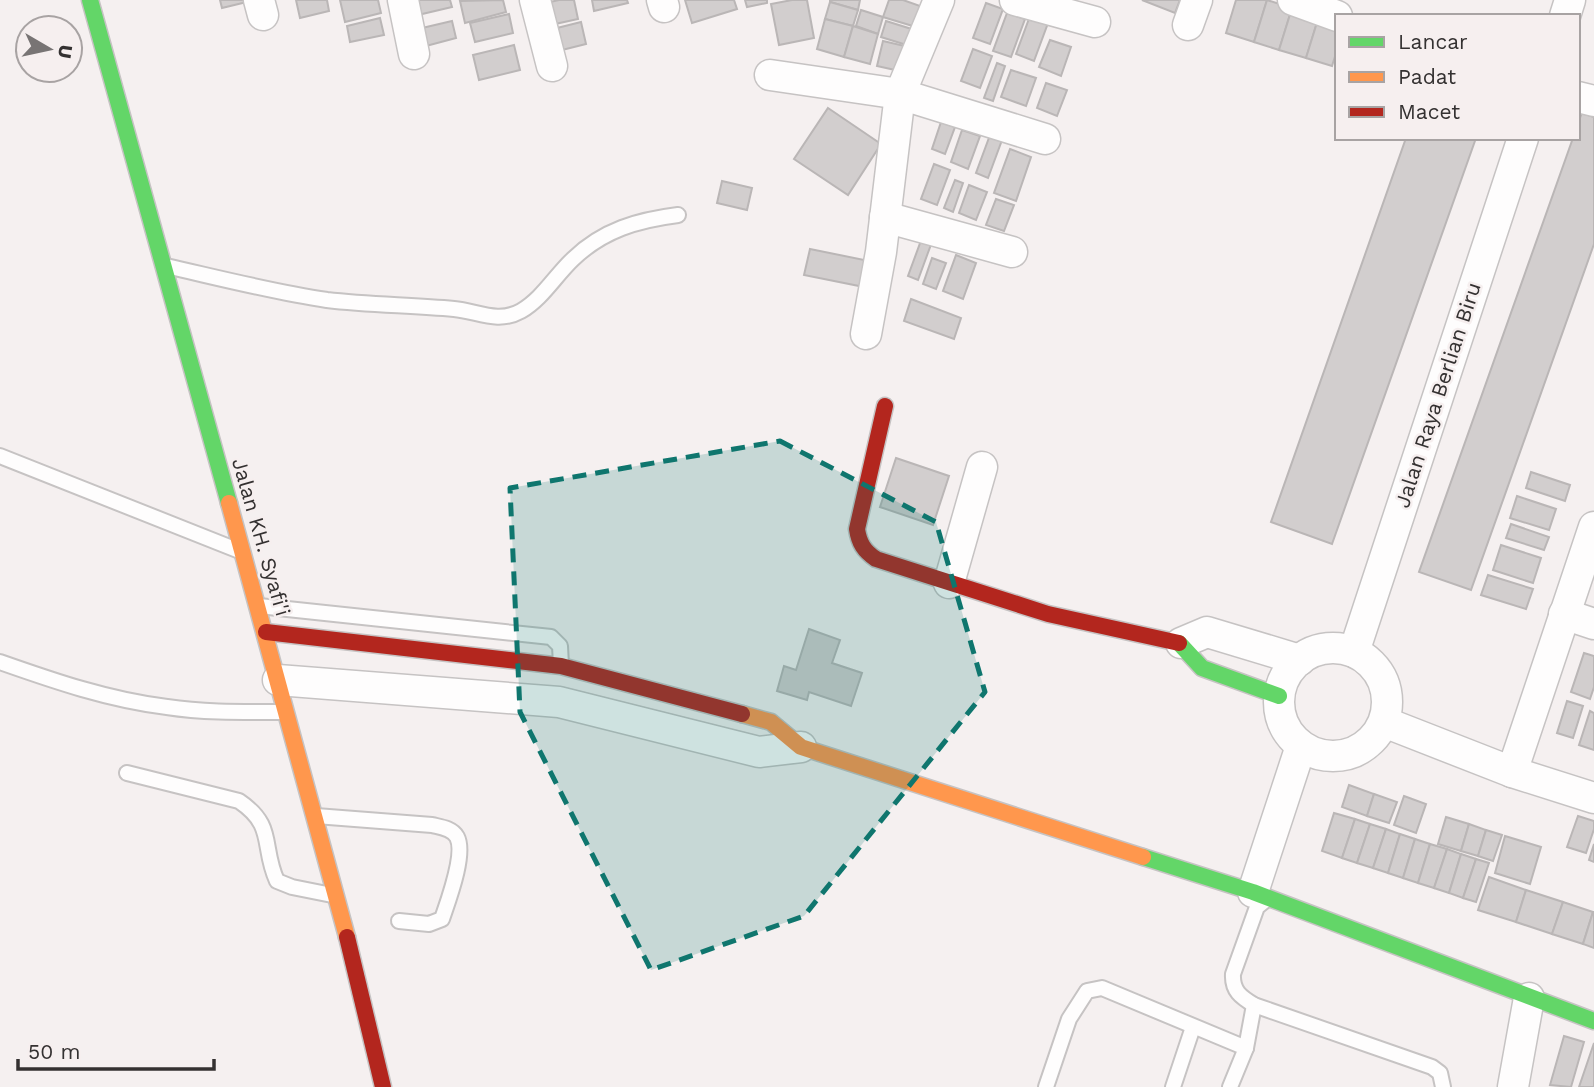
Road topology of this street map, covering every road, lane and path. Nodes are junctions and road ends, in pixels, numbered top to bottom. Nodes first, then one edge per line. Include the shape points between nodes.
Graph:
1 (90, 0) edge
2 (403, 0) edge
3 (534, 0) edge
4 (939, 0) edge
5 (1015, 0) edge
6 (1293, 0) edge
7 (1335, 15) edge
8 (1095, 22) dead end
9 (414, 54) dead end
10 (552, 65) dead end
11 (770, 75) dead end
12 (900, 94) junction
13 (1045, 139) dead end
14 (1522, 140) edge
15 (678, 215) dead end
16 (885, 217) junction
17 (1012, 251) dead end
18 (164, 266) junction
19 (866, 334) dead end
20 (885, 406) dead end
21 (0, 456) edge
22 (982, 467) dead end
23 (1594, 527) edge
24 (242, 551) junction
25 (949, 583) junction
26 (257, 606) junction
27 (1564, 614) junction
28 (1594, 624) edge
29 (266, 632) junction
30 (1181, 643) junction
31 (1354, 652) junction
32 (1300, 660) junction
33 (0, 662) edge
34 (561, 666) junction
35 (278, 680) junction
36 (1279, 696) junction
37 (701, 704) junction
38 (287, 712) junction
39 (1384, 722) junction
40 (694, 736) junction
41 (801, 747) junction
42 (1308, 750) junction
43 (1512, 772) junction
44 (127, 773) dead end
45 (1594, 798) edge
46 (315, 816) junction
47 (337, 895) junction
48 (1259, 899) junction
49 (399, 921) dead end
50 (1530, 999) junction
51 (1254, 1005) junction
52 (1594, 1021) edge
53 (1193, 1027) junction
54 (1245, 1048) junction
55 (383, 1087) edge
56 (1045, 1087) edge
57 (1173, 1087) edge
58 (1230, 1087) edge
59 (1443, 1087) edge
60 (1513, 1087) edge

1 - 18 street, Jalan KH. Syafi'i
2 - 9 street
3 - 10 street
4 - 12 street
5 - 8 street
6 - 7 street
11 - 12 street
12 - 13 street
12 - 16 street
14 - 31 street, Jalan Raya Berlian Biru
15 - 18 lane via 643,220 601,238 573,258 532,303 504,317 326,300
16 - 17 street
16 - 19 street
18 - 24 street, Jalan KH. Syafi'i
20 - 25 street via 857,529 859,544 876,559
21 - 24 lane
22 - 25 street
23 - 27 street
24 - 26 street, Jalan KH. Syafi'i
25 - 30 street via 1048,614
26 - 29 street, Jalan KH. Syafi'i
26 - 34 lane via 551,636 560,646
27 - 28 street
27 - 43 street
29 - 34 street
29 - 35 street, Jalan KH. Syafi'i
30 - 32 street via 1207,632
30 - 36 street via 1202,668
31 - 32 street via 1326,648
31 - 39 street via 1366,659 1383,681 1387,695
32 - 36 street via 1283,682
33 - 38 lane via 61,684 166,707
34 - 37 street
35 - 38 street, Jalan KH. Syafi'i
35 - 40 street via 559,702
36 - 42 street via 1283,724 1290,737
37 - 40 street
37 - 41 street via 771,723
38 - 46 street, Jalan KH. Syafi'i
39 - 42 street via 1377,735 1355,752 1341,756
39 - 43 street
40 - 41 street via 760,752
41 - 48 street
42 - 48 street
43 - 45 street
44 - 47 lane via 239,801 255,812 265,828 277,881
46 - 47 street, Jalan KH. Syafi'i
46 - 49 lane via 432,825 456,836 459,849 442,919 429,924
47 - 55 street, Jalan KH. Syafi'i
48 - 50 street
48 - 51 lane via 1232,984
50 - 52 street
50 - 60 street
51 - 54 lane
51 - 59 lane via 1432,1067 1440,1073
53 - 54 lane
53 - 56 lane via 1102,988 1087,991 1069,1019
53 - 57 lane
54 - 58 lane

